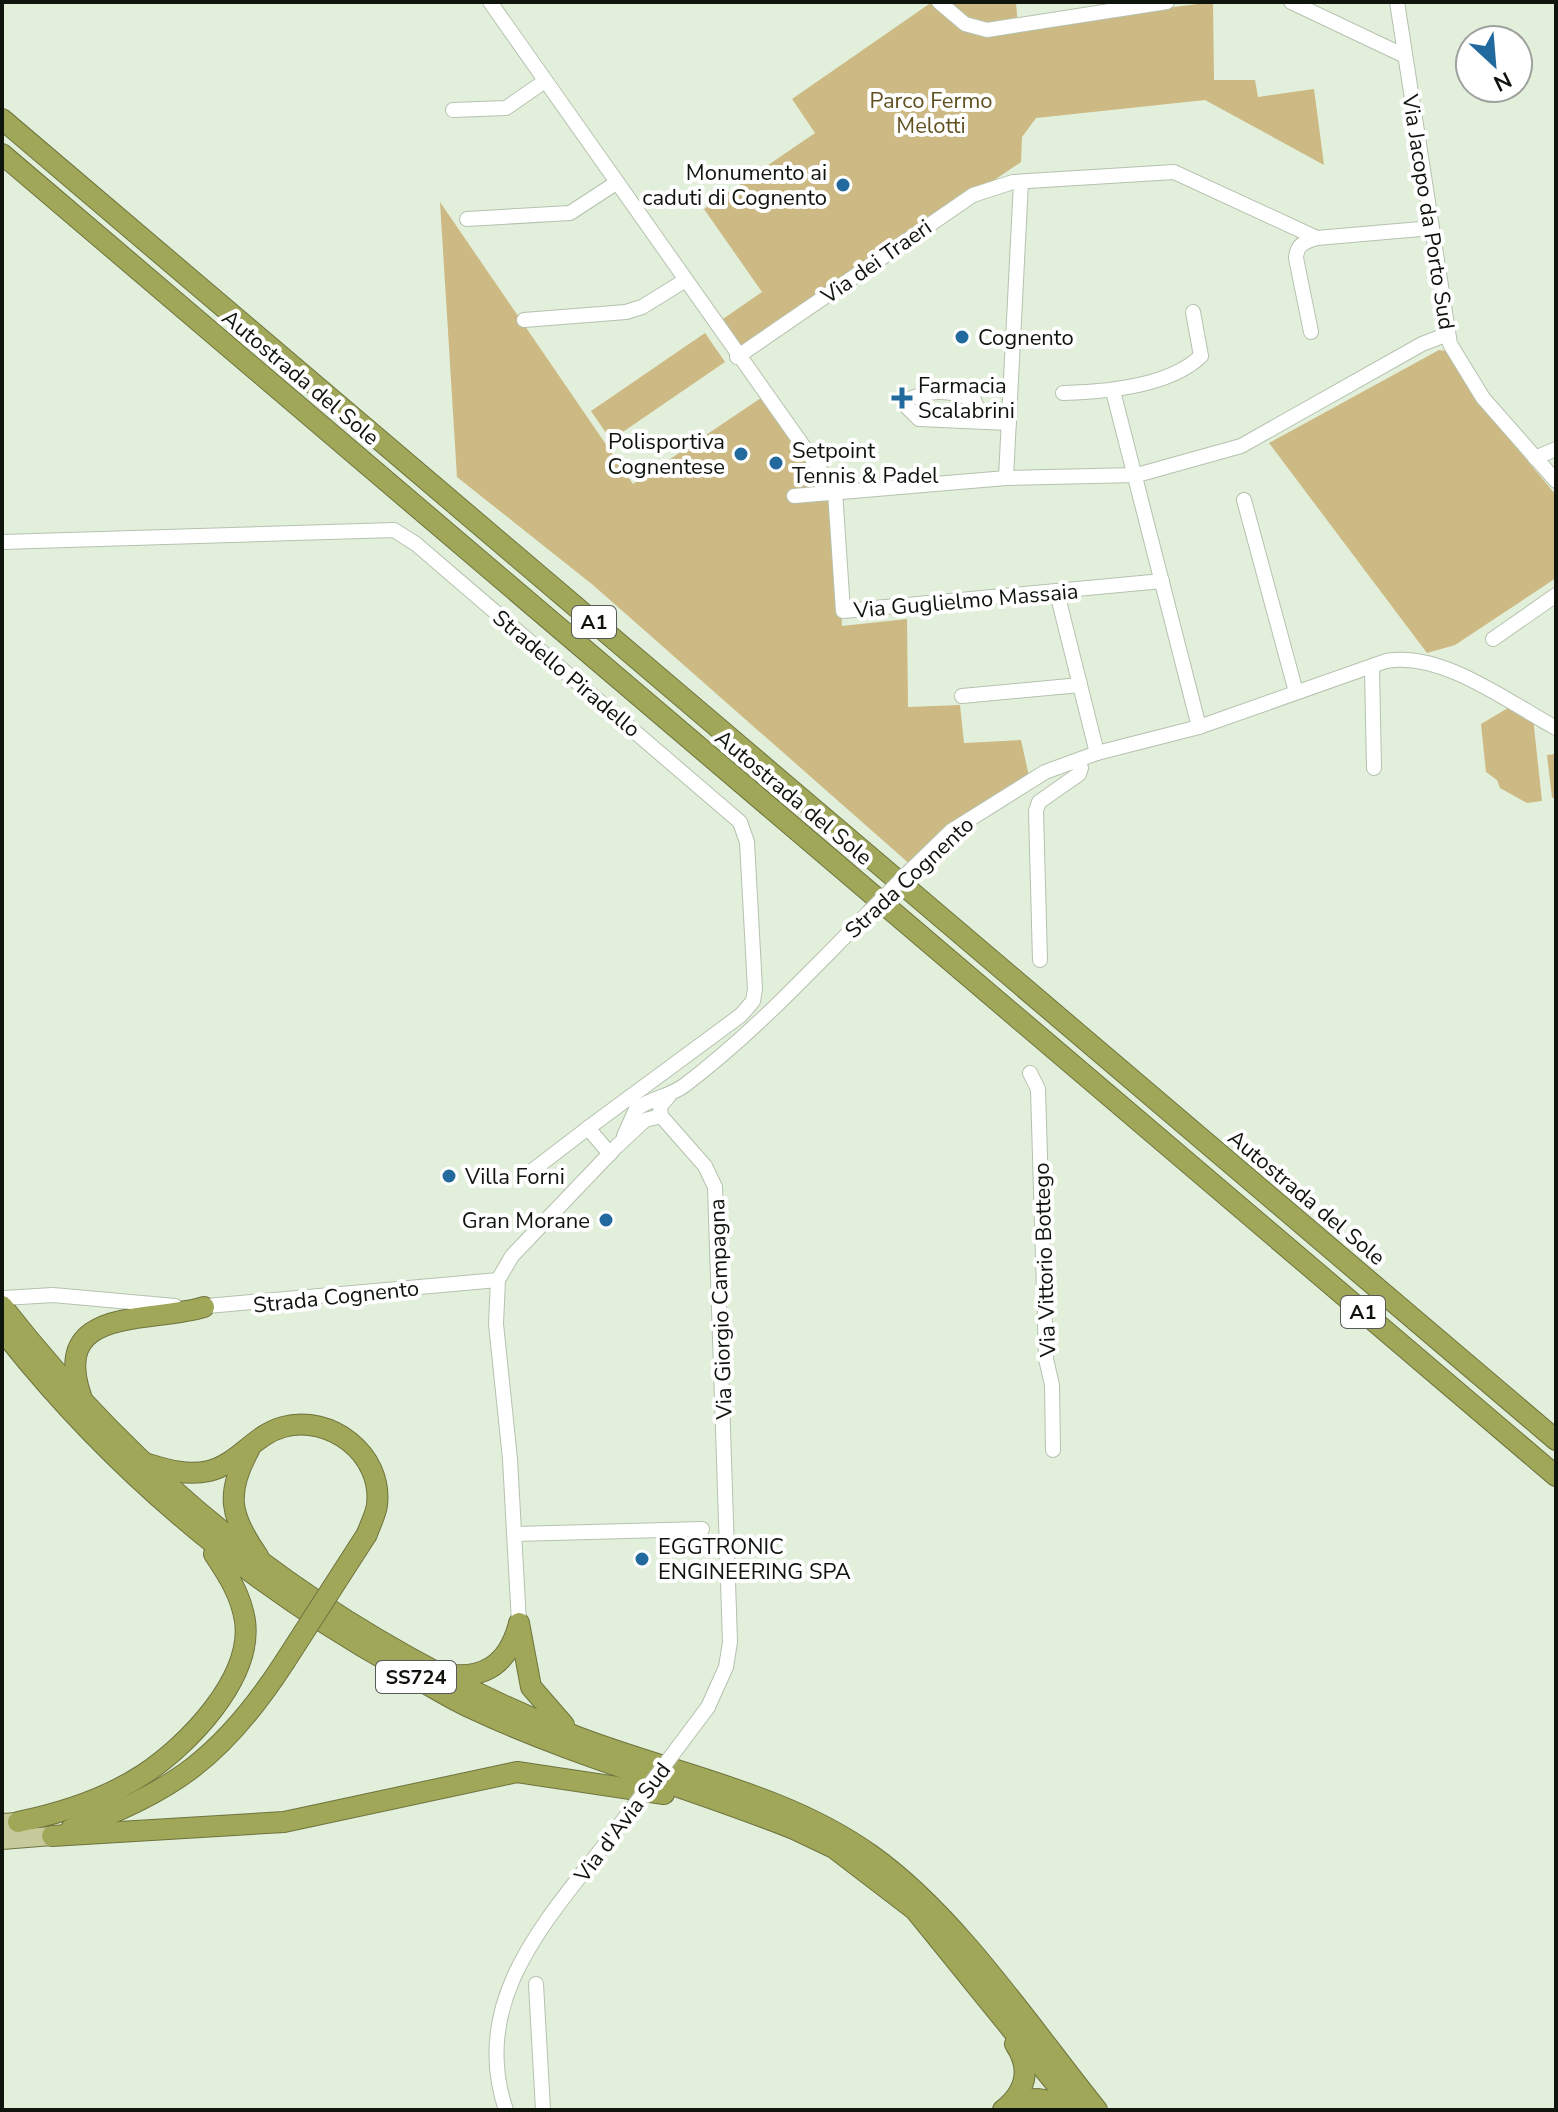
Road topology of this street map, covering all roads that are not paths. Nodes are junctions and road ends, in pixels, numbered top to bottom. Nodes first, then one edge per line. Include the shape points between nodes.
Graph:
1 (490, 2) edge
2 (939, 2) edge
3 (1167, 2) edge
4 (1291, 2) edge
5 (1397, 2) edge
6 (1405, 56) junction
7 (545, 81) junction
8 (453, 110) dead end
9 (2, 119) edge
10 (2, 154) edge
11 (1021, 182) junction
12 (616, 183) junction
13 (467, 219) dead end
14 (1432, 228) junction
15 (1317, 238) junction
16 (684, 281) junction
17 (1193, 312) dead end
18 (524, 320) dead end
19 (1311, 332) dead end
20 (1448, 334) junction
21 (737, 357) junction
22 (1113, 391) junction
23 (1063, 393) dead end
24 (983, 421) junction
25 (1009, 423) junction
26 (1556, 449) edge
27 (1535, 458) junction
28 (1137, 475) junction
29 (1006, 478) junction
30 (1556, 481) edge
31 (835, 491) junction
32 (794, 496) dead end
33 (1244, 500) dead end
34 (2, 542) edge
35 (1162, 581) junction
36 (1057, 593) junction
37 (1556, 595) edge
38 (1493, 639) dead end
39 (1372, 668) junction
40 (1080, 685) junction
41 (1296, 692) junction
42 (962, 696) dead end
43 (1199, 727) junction
44 (1556, 728) edge
45 (1096, 748) junction
46 (1078, 761) junction
47 (1374, 768) dead end
48 (1040, 960) dead end
49 (1030, 1073) dead end
50 (669, 1096) junction
51 (660, 1113) junction
52 (588, 1128) junction
53 (613, 1150) junction
54 (533, 1170) dead end
55 (498, 1280) junction
56 (3, 1302) edge
57 (204, 1307) junction
58 (2, 1330) edge
59 (83, 1403) junction
60 (1556, 1440) edge
61 (251, 1448) junction
62 (1053, 1450) dead end
63 (140, 1461) junction
64 (1556, 1476) edge
65 (727, 1528) joint
66 (702, 1529) dead end
67 (515, 1534) junction
68 (200, 1535) junction
69 (264, 1566) junction
70 (519, 1623) junction
71 (434, 1672) junction
72 (576, 1736) junction
73 (679, 1781) junction
74 (751, 1812) junction
75 (109, 1814) junction
76 (10, 1823) edge
77 (52, 1836) junction
78 (2, 1840) edge
79 (974, 1980) junction
80 (536, 1984) dead end
81 (1007, 2107) edge
82 (506, 2110) edge
83 (543, 2110) edge
84 (1066, 2110) edge
85 (1077, 2110) edge
86 (1097, 2110) edge

1 - 7 street
2 - 3 street via 965,24 987,30
4 - 6 street
5 - 6 street, Via Jacopo da Porto Sud
6 - 14 street, Via Jacopo da Porto Sud
7 - 8 street via 506,108
7 - 12 street
9 - 60 highway, Autostrada del Sole / A1
10 - 64 highway, Autostrada del Sole / A1
11 - 15 street, Via dei Traeri via 1174,172
11 - 21 street, Via dei Traeri via 973,195
11 - 25 street
12 - 13 street via 570,213
12 - 16 street
14 - 15 street, Via dei Traeri
14 - 20 street, Via Jacopo da Porto Sud
15 - 19 street via 1303,242 1296,258
16 - 18 street via 626,312
16 - 21 street
17 - 22 street via 1201,356 1189,368
20 - 27 street, Via Jacopo da Porto Sud via 1468,378
20 - 28 street via 1241,446
21 - 31 street
22 - 23 street
22 - 28 street
24 - 24 street via 974,400 963,395 932,391 905,405 919,419
24 - 25 street
25 - 29 street
26 - 27 street
27 - 30 street, Via Jacopo da Porto Sud
28 - 29 street
28 - 35 street
29 - 31 street
31 - 32 street
31 - 36 street, Via Guglielmo Massaia via 843,611
33 - 41 street
34 - 52 street, Stradello Piradello via 394,530 740,822 747,842 753,1001
35 - 36 street, Via Guglielmo Massaia
35 - 43 street
36 - 40 street
37 - 38 street
39 - 41 street, Strada Cognento
39 - 44 street, Strada Cognento via 1394,659 1419,659
39 - 47 street
40 - 42 street
40 - 45 street
41 - 43 street, Strada Cognento
43 - 45 street, Strada Cognento
45 - 46 street, Strada Cognento
46 - 48 street via 1079,774 1039,802 1036,811
46 - 50 street, Strada Cognento, bridge via 1045,772 951,831 784,1000
49 - 62 street, Via Vittorio Bottego via 1038,1089
50 - 51 street, Strada Cognento
50 - 53 street, Strada Cognento via 636,1109
51 - 53 street, Strada Cognento
51 - 65 street, Via Giorgio Campagna via 705,1166 715,1187
52 - 53 street
52 - 54 street
53 - 55 street, Strada Cognento via 512,1256
55 - 57 street, Strada Cognento
55 - 67 street via 496,1324
56 - 57 street, Strada Cognento via 53,1295
56 - 59 highway, SS724
57 - 59 highway via 115,1320 91,1331 77,1358 76,1383
58 - 68 highway, SS724 via 105,1448
59 - 63 highway, SS724
61 - 63 highway via 225,1465 198,1473
61 - 69 highway via 235,1480 233,1504
61 - 75 highway, bridge via 269,1432 303,1424 346,1438 369,1463 375,1482 377,1504 367,1534 252,1712 198,1766 164,1789
63 - 69 highway, SS724
65 - 82 street, Via d'Avia Sud, bridge via 726,1667 708,1707 510,1979 496,2039
66 - 67 street
67 - 70 street
68 - 73 highway, SS724 via 344,1637 468,1707
68 - 76 highway via 233,1584 245,1622 237,1671 221,1699 145,1773 82,1804
69 - 71 highway, SS724
70 - 71 highway via 508,1653 485,1673
70 - 72 highway via 531,1687
71 - 72 highway, SS724
72 - 73 highway, SS724
73 - 74 highway, SS724
73 - 86 highway, SS724 via 796,1812 838,1833 900,1877 958,1938
74 - 77 highway via 517,1772 284,1822
74 - 79 highway, SS724 via 834,1848 892,1889
75 - 76 highway
75 - 77 highway
77 - 78 main road
79 - 81 highway via 1025,2065 1026,2080
79 - 85 highway, SS724
80 - 83 street
81 - 84 highway via 1036,2098

